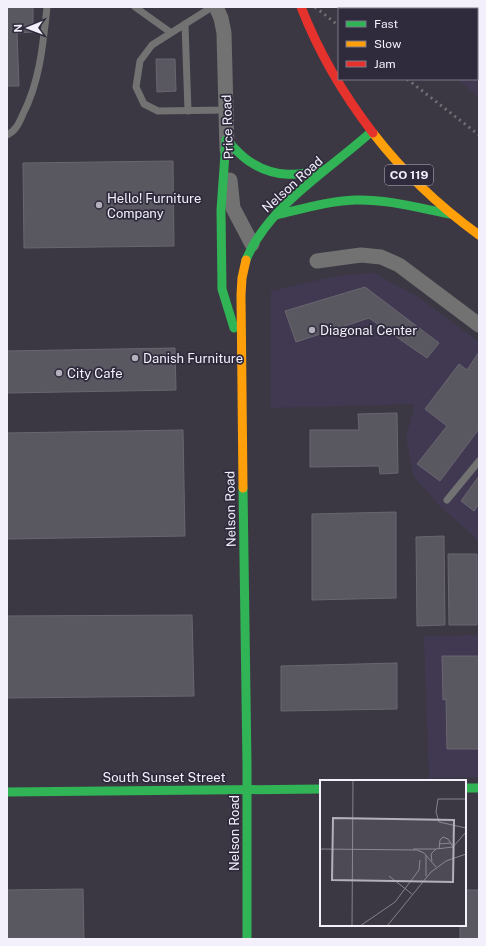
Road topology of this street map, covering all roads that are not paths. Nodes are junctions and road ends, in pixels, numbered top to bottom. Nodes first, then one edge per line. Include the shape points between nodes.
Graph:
1 (47, 7) edge
2 (135, 7) edge
3 (212, 7) edge
4 (216, 7) edge
5 (301, 7) edge
6 (185, 24) junction
7 (170, 32) junction
8 (226, 110) junction
9 (188, 111) junction
10 (371, 132) junction
11 (7, 135) edge
12 (226, 140) junction
13 (329, 168) junction
14 (452, 214) junction
15 (276, 215) junction
16 (479, 236) edge
17 (252, 244) junction
18 (317, 261) dead end
19 (479, 325) edge
20 (241, 349) junction
21 (479, 460) edge
22 (447, 500) dead end
23 (466, 788) edge
24 (479, 788) edge
25 (320, 789) edge
26 (247, 790) junction
27 (7, 792) edge
28 (248, 939) edge

1 - 11 lane via 35,85 14,132
2 - 7 lane
3 - 6 lane
4 - 8 street, Price Road via 224,33
5 - 10 main road, CO 119 via 322,56
6 - 7 lane
6 - 9 lane
7 - 9 lane via 152,45 140,62 136,87 144,104 158,111
8 - 9 lane
8 - 12 street, Price Road
10 - 13 main road, Nelson Road
10 - 14 main road, CO 119 via 409,175
12 - 13 main road via 251,163 272,172 292,175
12 - 17 street, Price Road via 233,208
12 - 20 main road via 221,210 222,289
13 - 15 main road, Nelson Road
14 - 15 main road via 355,200
14 - 16 main road, CO 119
15 - 17 main road, Nelson Road
17 - 20 main road, Nelson Road via 241,283
18 - 19 street via 361,254 381,257 399,265
20 - 26 main road, Nelson Road
21 - 22 lane
23 - 24 main road
25 - 26 main road, South Sunset Street
26 - 27 main road, South Sunset Street
26 - 28 main road, Nelson Road

